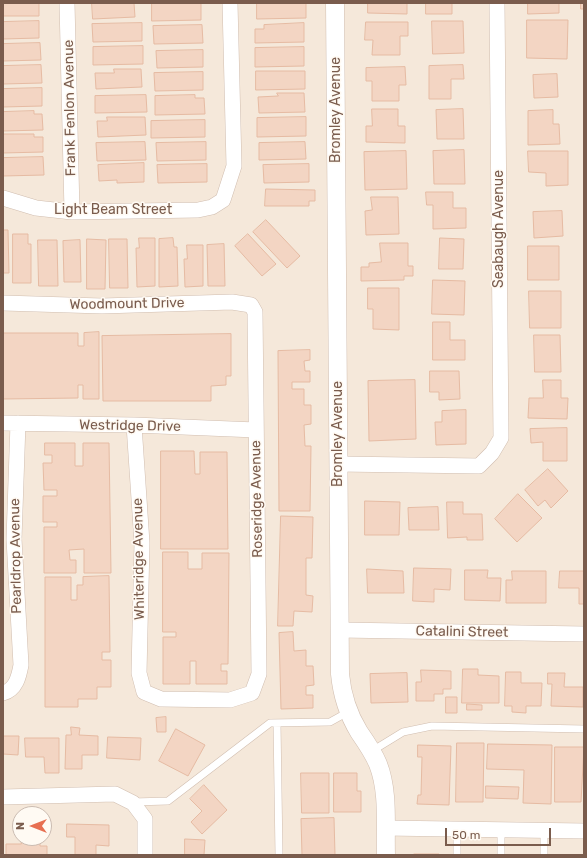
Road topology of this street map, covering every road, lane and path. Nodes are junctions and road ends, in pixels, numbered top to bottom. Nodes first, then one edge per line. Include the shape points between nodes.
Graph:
1 (67, 3) edge
2 (230, 3) edge
3 (336, 3) edge
4 (497, 3) edge
5 (3, 198) edge
6 (72, 212) junction
7 (3, 303) edge
8 (251, 305) joint
9 (3, 423) edge
10 (18, 423) junction
11 (134, 425) junction
12 (256, 430) junction
13 (338, 464) junction
14 (340, 630) junction
15 (584, 634) edge
16 (8, 690) edge
17 (252, 693) joint
18 (348, 712) junction
19 (277, 723) junction
20 (584, 729) edge
21 (372, 751) junction
22 (3, 797) edge
23 (133, 802) junction
24 (386, 828) junction
25 (457, 830) junction
26 (501, 830) junction
27 (544, 831) junction
28 (584, 831) edge
29 (144, 855) edge
30 (279, 855) edge
31 (386, 855) edge
32 (457, 855) edge
33 (501, 855) edge
34 (544, 855) edge

1 - 6 street, Frank Fenlon Avenue
2 - 6 street, Light Beam Street via 234,166 223,200 212,207 198,210
3 - 13 street, Bromley Avenue
4 - 13 street, Seabaugh Avenue via 501,438 492,453 479,466
5 - 6 street, Light Beam Street via 36,208
7 - 8 street, Woodmount Drive via 102,306 232,302
8 - 12 street, Roseridge Avenue via 255,312
9 - 10 street, Westridge Drive
10 - 11 street, Westridge Drive
10 - 16 street, Pearldrop Avenue via 14,539 21,664 19,676
11 - 12 street, Westridge Drive
11 - 17 street, Whiteridge Avenue via 142,543 139,673 144,692 161,699 230,700
12 - 17 street, Roseridge Avenue via 259,674
13 - 14 street, Bromley Avenue
14 - 15 street, Catalini Street
14 - 18 street, Bromley Avenue via 342,692
18 - 19 lane via 330,722
18 - 21 street, Bromley Avenue
19 - 23 lane via 270,723 168,801
19 - 30 lane
20 - 21 lane via 432,726 403,732
21 - 24 street, Bromley Avenue via 382,775
22 - 23 street via 115,794
23 - 29 street via 145,819
24 - 25 street
24 - 31 street, Bromley Avenue
25 - 26 street
25 - 32 lane
26 - 27 street
26 - 33 lane
27 - 28 street
27 - 34 lane

